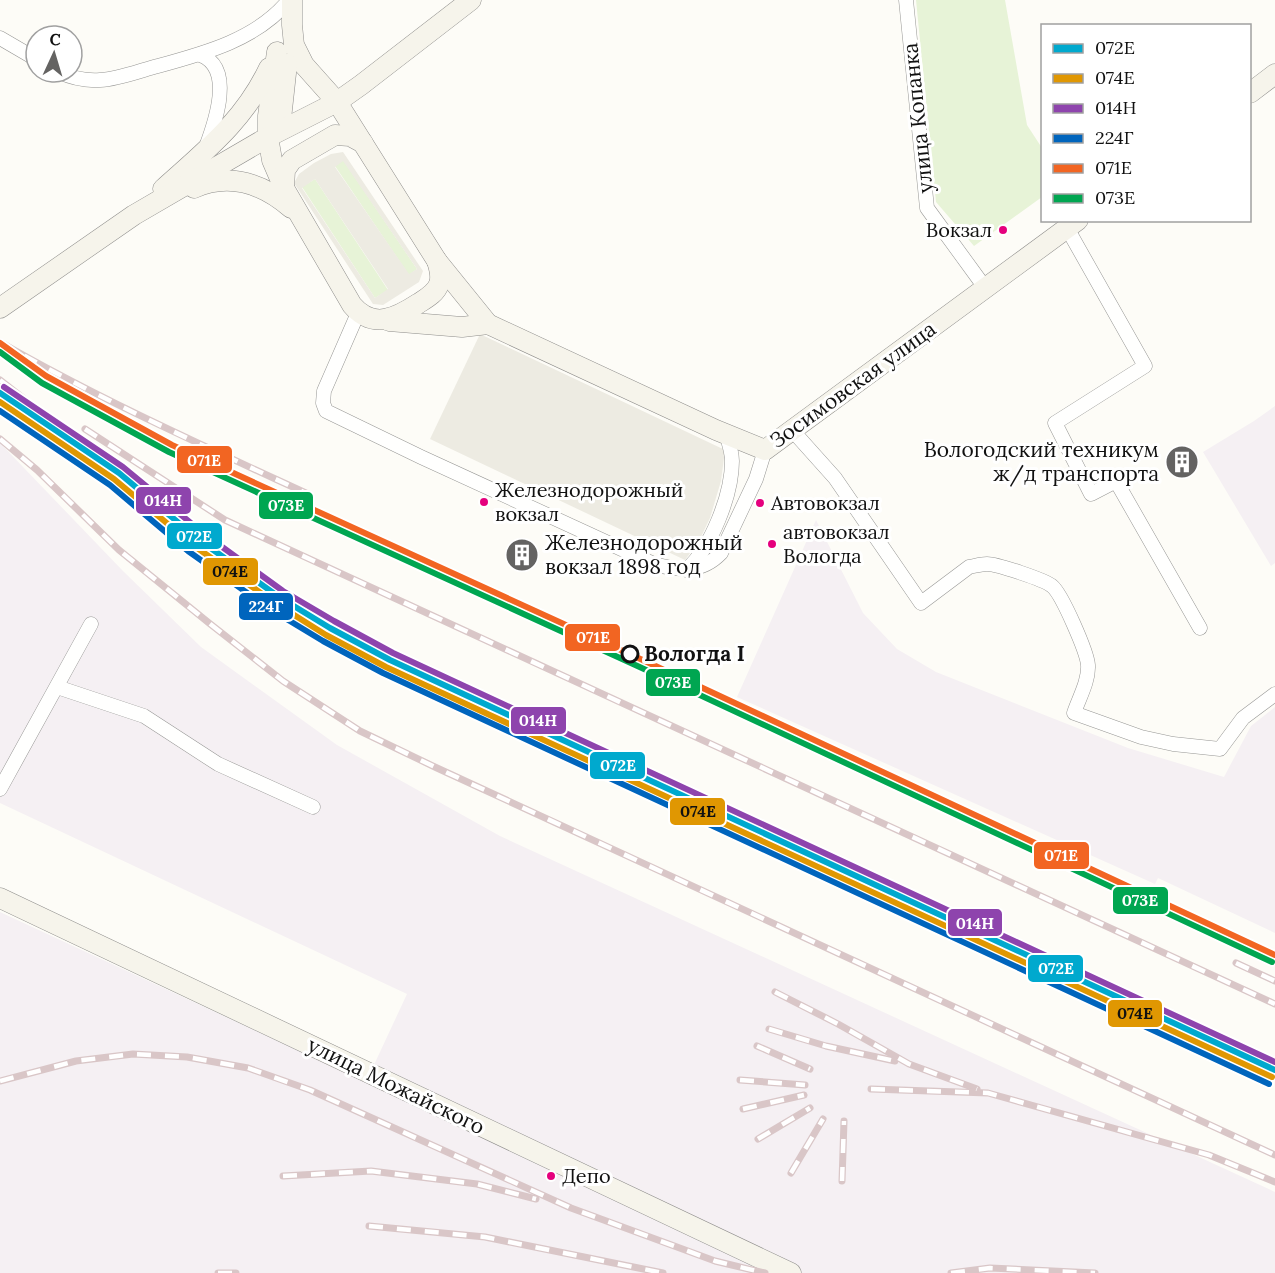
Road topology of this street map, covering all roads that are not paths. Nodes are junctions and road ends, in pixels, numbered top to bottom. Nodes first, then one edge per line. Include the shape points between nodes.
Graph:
1 (291, 0) edge
2 (471, 0) edge
3 (906, 0) edge
4 (292, 25) junction
5 (0, 38) edge
6 (24, 52) edge
7 (277, 52) junction
8 (200, 54) junction
9 (1275, 74) edge
10 (84, 78) edge
11 (1251, 92) edge
12 (337, 102) junction
13 (268, 137) junction
14 (363, 143) junction
15 (205, 151) junction
16 (284, 188) junction
17 (134, 215) junction
18 (300, 217) junction
19 (1072, 224) edge
20 (437, 261) junction
21 (986, 289) junction
22 (7, 303) edge
23 (355, 309) junction
24 (384, 320) junction
25 (488, 324) junction
26 (792, 430) junction
27 (726, 434) junction
28 (765, 450) junction
29 (686, 570) junction
30 (91, 624) dead end
31 (1200, 628) dead end
32 (57, 687) junction
33 (1275, 694) edge
34 (0, 789) edge
35 (313, 807) dead end
36 (0, 898) edge
37 (791, 1273) edge

1 - 4 main road
1 - 7 main road
1 - 8 street via 248,34
2 - 12 main road
3 - 21 street, улица Копанка via 927,208
4 - 12 main road, Зосимовская улица via 294,45 304,65
4 - 13 main road via 281,119
5 - 6 street
7 - 13 main road
7 - 15 main road via 238,119
8 - 10 street via 118,78
8 - 15 street via 211,61 220,87 217,115
9 - 11 main road
12 - 13 main road
12 - 14 main road, Зосимовская улица
13 - 16 main road via 272,160
13 - 17 main road
14 - 16 main road via 350,136 335,135 292,160 285,170
14 - 20 main road, Зосимовская улица
15 - 17 main road
16 - 18 main road
17 - 18 main road via 198,186 239,181 276,195
17 - 22 main road
18 - 23 main road
19 - 21 main road, Зосимовская улица
19 - 31 street via 1144,366 1055,423 1091,494 1116,481
20 - 24 main road via 440,283 433,294 400,316
20 - 25 main road, Зосимовская улица
21 - 26 main road, Зосимовская улица
23 - 24 main road
23 - 29 street via 324,391 326,411 654,564
24 - 25 main road via 462,327
25 - 27 main road, Зосимовская улица
26 - 28 main road, Зосимовская улица
26 - 33 street via 835,478 921,603 969,567 978,565 997,566 1051,585 1059,594 1088,666 1074,713 1141,737 1220,749 1243,718
27 - 28 main road, Зосимовская улица
27 - 29 street via 732,462 722,506 711,536
28 - 29 street via 756,479 721,553 704,565
30 - 32 street
32 - 34 street
32 - 35 street via 144,716 218,764
36 - 37 main road, улица Можайского

